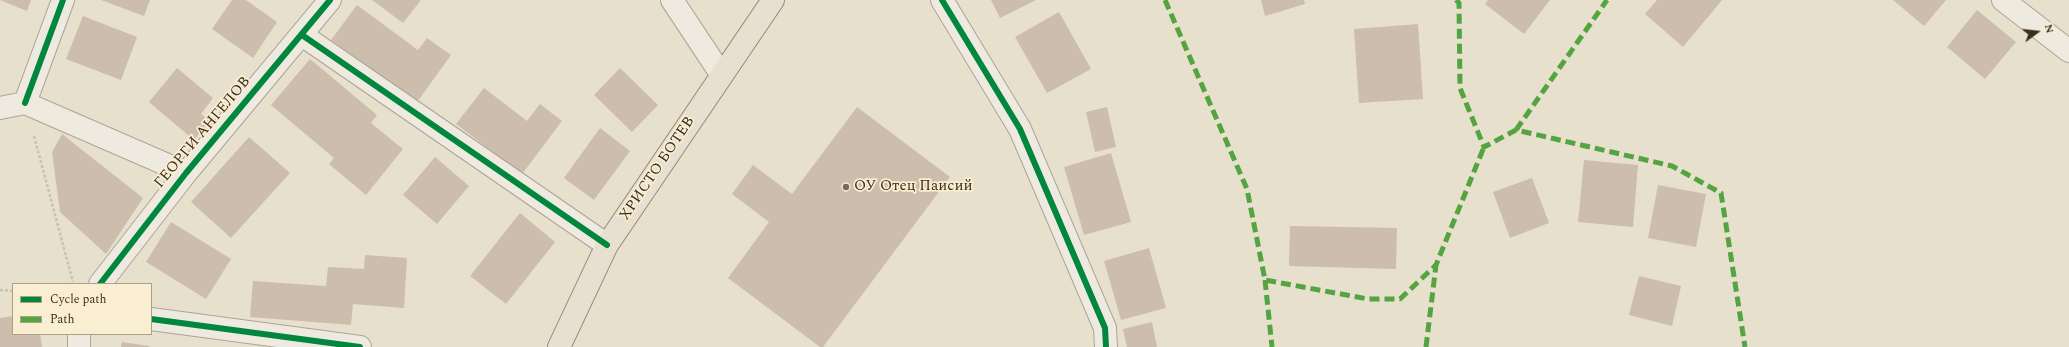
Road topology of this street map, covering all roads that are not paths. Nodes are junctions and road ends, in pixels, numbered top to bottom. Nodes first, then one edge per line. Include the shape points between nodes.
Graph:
1 (63, 0) edge
2 (330, 0) edge
3 (672, 0) edge
4 (773, 0) edge
5 (942, 0) edge
6 (2003, 0) edge
7 (302, 35) junction
8 (2069, 50) edge
9 (721, 74) junction
10 (25, 103) junction
11 (0, 108) edge
12 (186, 173) junction
13 (607, 245) junction
14 (101, 283) edge
15 (152, 319) edge
16 (79, 335) edge
17 (79, 347) edge
18 (360, 347) edge
19 (559, 347) edge
20 (1106, 347) edge

1 - 10 street
2 - 7 street, ГЕОРГИ АНГЕЛОВ
3 - 9 street
4 - 9 main road, ХРИСТО БОТЕВ
5 - 20 street via 1020,129 1105,328
6 - 8 street
7 - 12 street, ГЕОРГИ АНГЕЛОВ
7 - 13 street
9 - 13 main road, ХРИСТО БОТЕВ
10 - 11 street
10 - 12 street
12 - 14 street, ГЕОРГИ АНГЕЛОВ
13 - 19 main road, ХРИСТО БОТЕВ
15 - 18 street
16 - 17 street

